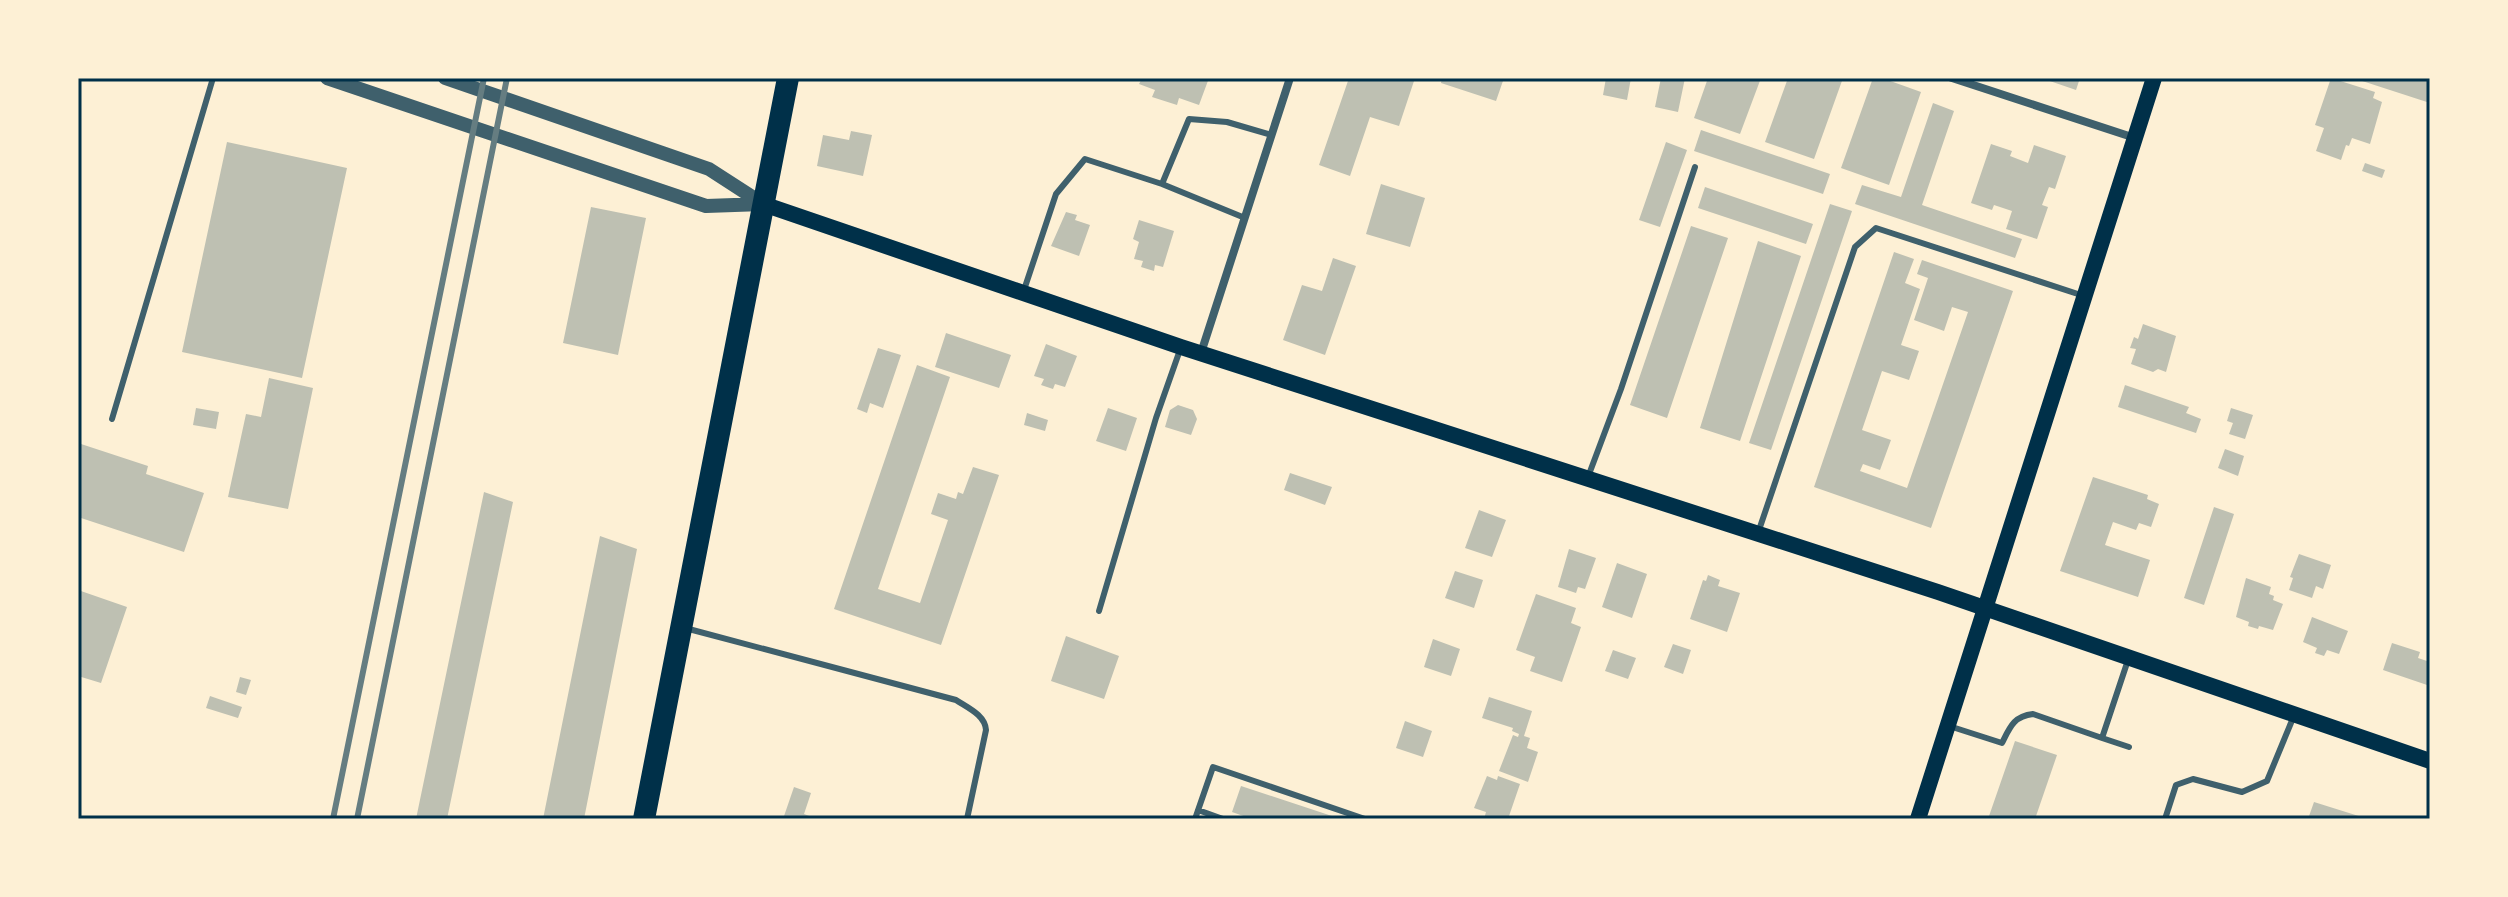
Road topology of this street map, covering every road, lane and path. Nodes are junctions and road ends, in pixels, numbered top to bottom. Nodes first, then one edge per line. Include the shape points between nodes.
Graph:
1 (213, 78) edge
2 (327, 78) edge
3 (445, 78) edge
4 (788, 78) edge
5 (1290, 78) edge
6 (1952, 78) edge
7 (2154, 78) edge
8 (1272, 135) junction
9 (2135, 138) junction
10 (1695, 167) dead end
11 (1162, 184) junction
12 (763, 204) junction
13 (1245, 218) junction
14 (1023, 293) junction
15 (2084, 296) junction
16 (1181, 347) junction
17 (1201, 354) junction
18 (112, 419) dead end
19 (1588, 477) junction
20 (1758, 533) junction
21 (1984, 607) junction
22 (1099, 611) dead end
23 (682, 627) junction
24 (2129, 657) junction
25 (2295, 714) junction
26 (1948, 726) junction
27 (2102, 738) junction
28 (2129, 747) dead end
29 (2430, 761) edge
30 (1198, 810) junction
31 (644, 819) edge
32 (967, 819) edge
33 (1195, 819) edge
34 (1223, 819) edge
35 (1365, 819) edge
36 (1918, 819) edge
37 (2165, 819) edge

1 - 18 lane
2 - 12 street via 706,206
3 - 12 street via 709,169
4 - 12 highway
5 - 8 street
6 - 9 street
7 - 9 main road
8 - 11 lane via 1227,122 1189,119
8 - 13 street
9 - 15 main road
10 - 19 lane
11 - 13 lane
11 - 14 lane via 1085,159 1056,194
12 - 14 main road
12 - 23 highway
13 - 17 street
14 - 16 main road
15 - 20 lane via 1876,228 1855,247
15 - 21 main road
16 - 17 main road
16 - 22 lane
17 - 19 main road
19 - 20 main road
20 - 21 main road
21 - 24 main road
21 - 26 main road
23 - 31 highway
23 - 32 lane via 956,700 978,714 986,730
24 - 25 main road
24 - 27 lane
25 - 29 main road
25 - 37 lane via 2267,781 2242,792 2193,779 2176,785
26 - 27 lane via 2002,743 2013,722 2033,714
26 - 36 main road
27 - 28 lane
30 - 33 lane
30 - 34 lane
30 - 35 lane via 1213,767

